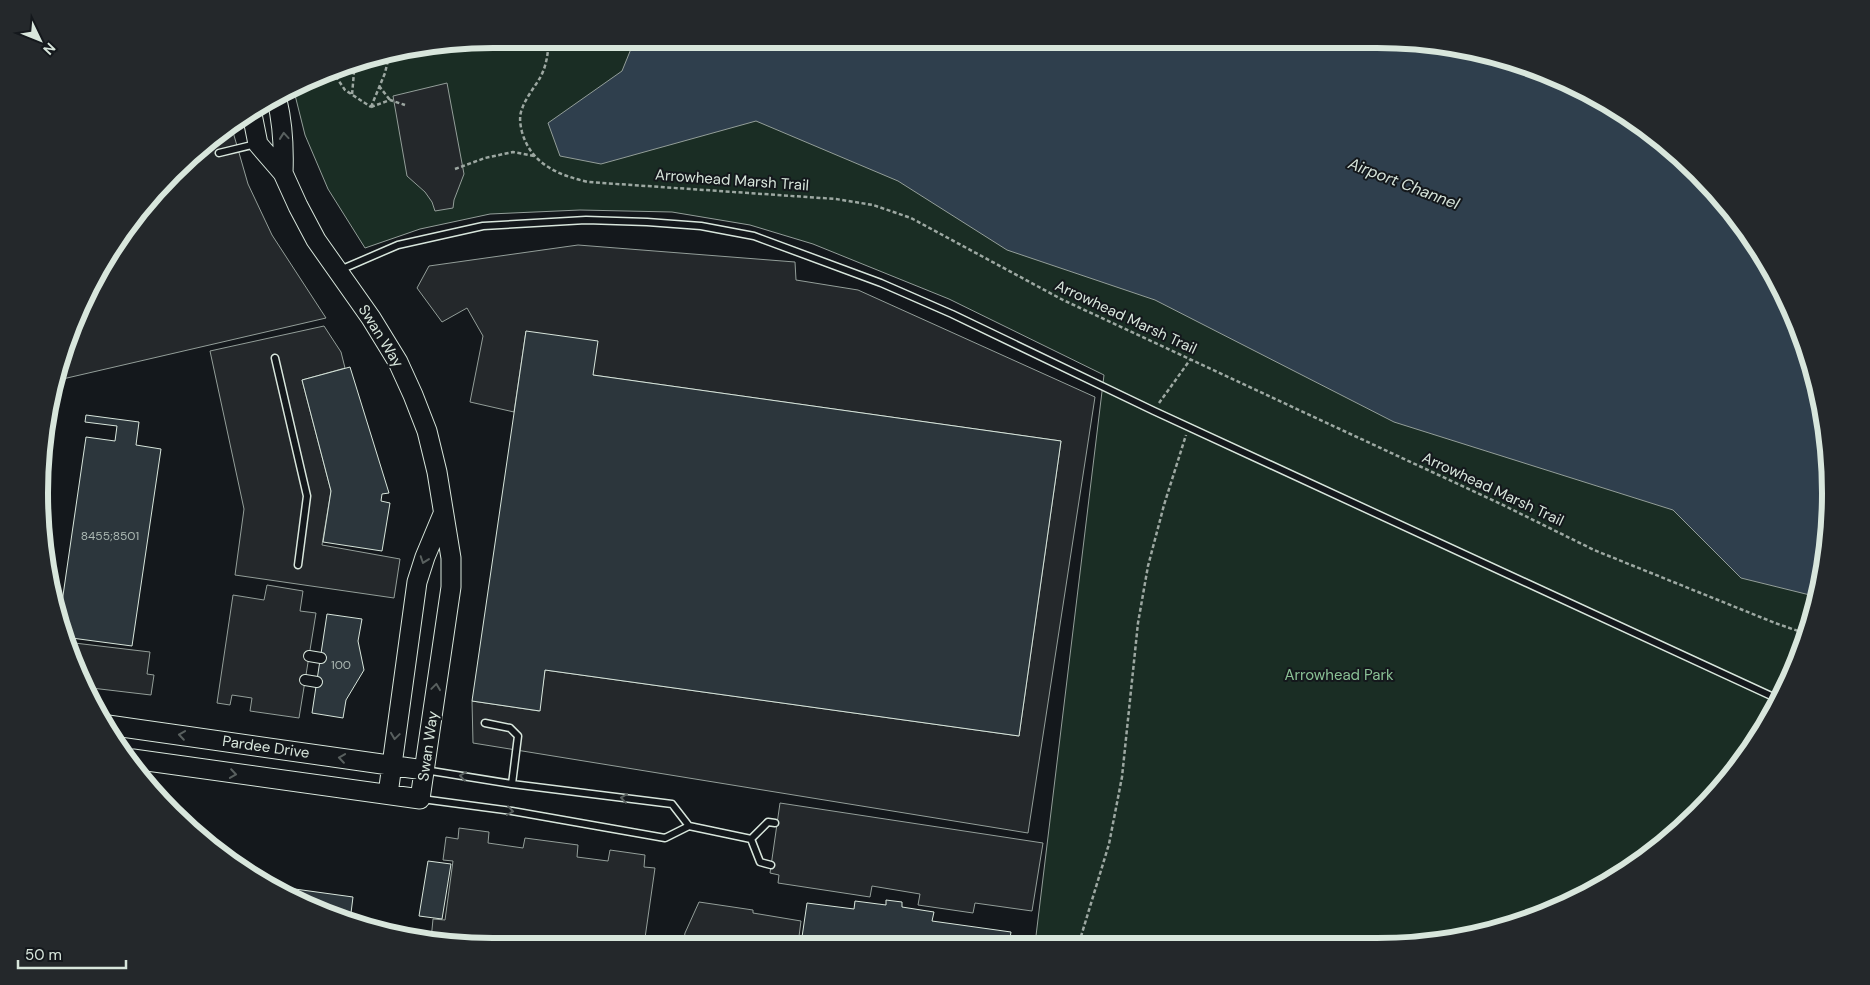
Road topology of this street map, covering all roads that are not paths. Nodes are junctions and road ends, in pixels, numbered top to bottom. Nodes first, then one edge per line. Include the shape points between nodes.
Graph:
1 (278, 103) edge
2 (253, 117) edge
3 (258, 144) junction
4 (219, 153) dead end
5 (284, 173) junction
6 (338, 271) junction
7 (275, 358) dead end
8 (443, 514) junction
9 (298, 565) dead end
10 (309, 656) dead end
11 (321, 658) dead end
12 (305, 680) dead end
13 (317, 682) dead end
14 (1773, 697) edge
15 (485, 724) dead end
16 (113, 726) edge
17 (136, 759) edge
18 (391, 765) junction
19 (424, 770) junction
20 (512, 784) junction
21 (388, 794) junction
22 (420, 799) junction
23 (775, 823) dead end
24 (689, 826) junction
25 (752, 839) junction
26 (771, 864) dead end

5 -> 1 main road, Swan Way via 284,136
2 - 3 main road
3 - 4 lane
3 - 5 main road, Swan Way
5 - 6 main road, Swan Way via 316,240
6 - 8 main road, Swan Way via 398,362 413,395 427,431
6 - 14 lane via 398,245 483,226 586,220 701,226 754,236 881,283 961,318 1154,411
7 - 9 lane via 307,496
8 -> 18 main road via 418,582
19 -> 8 main road, Swan Way via 451,587 451,558
10 - 11 street
12 - 13 street
15 - 20 lane via 510,728 518,736
18 -> 16 main road, Pardee Drive
17 -> 21 main road, Pardee Drive
18 - 19 main road, Pardee Drive
18 - 21 main road
20 -> 19 lane
19 - 22 main road, Swan Way
24 -> 20 lane via 672,804
21 - 22 main road, Pardee Drive
22 -> 24 lane via 512,811 665,838
23 - 25 lane via 768,822
24 - 25 lane
25 - 26 lane via 760,862

